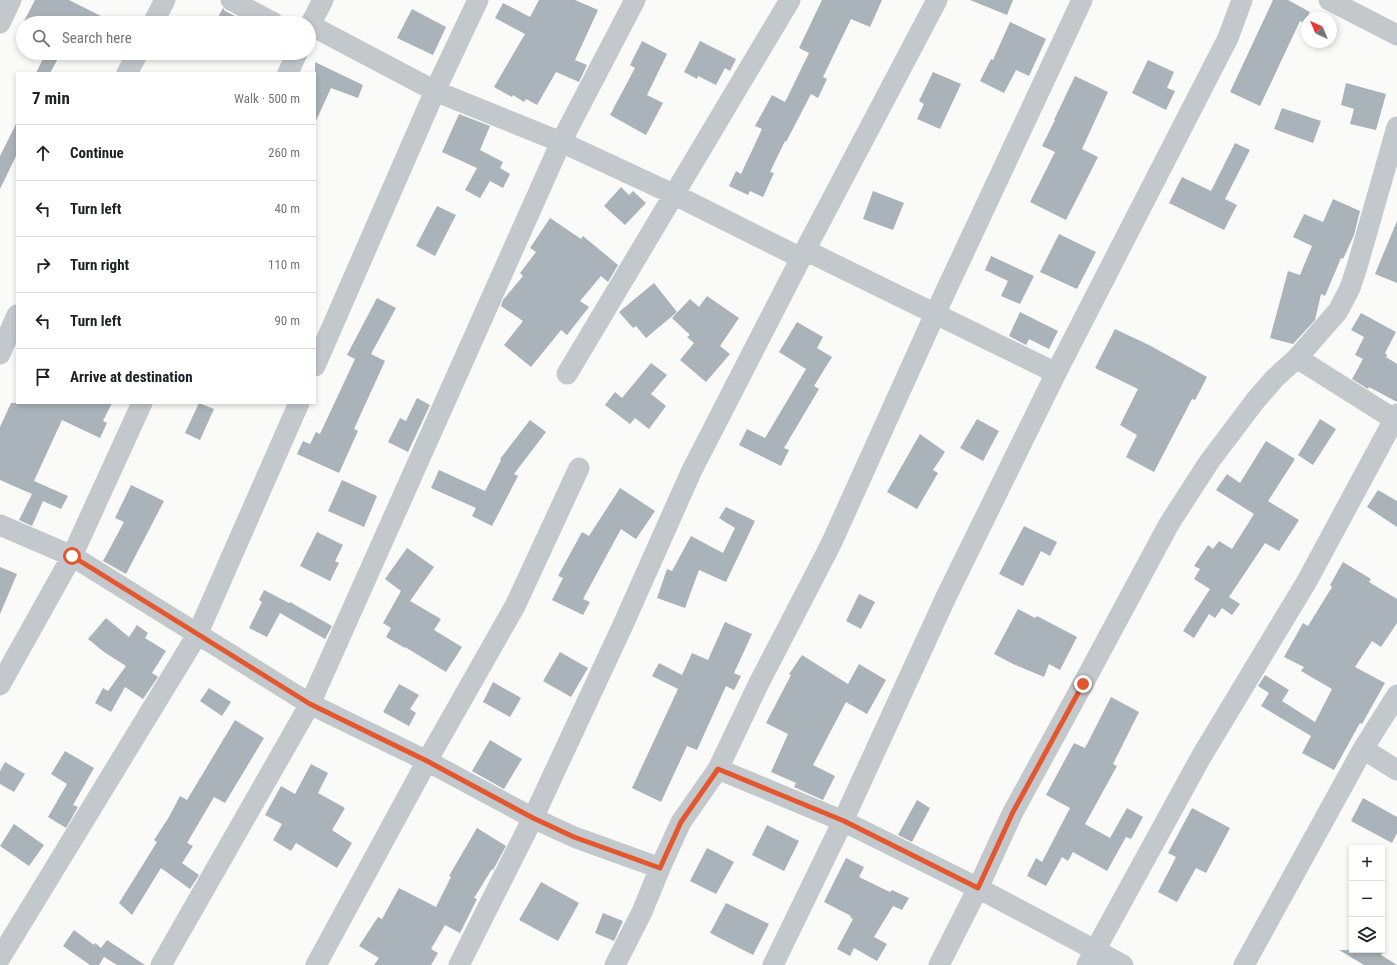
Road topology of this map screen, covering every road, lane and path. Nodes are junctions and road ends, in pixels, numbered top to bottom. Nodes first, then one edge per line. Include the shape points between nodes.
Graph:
1 (11, 0) edge
2 (166, 0) edge
3 (231, 0) edge
4 (323, 0) edge
5 (478, 0) edge
6 (635, 0) edge
7 (790, 0) edge
8 (937, 0) edge
9 (1082, 0) edge
10 (1242, 0) edge
11 (1329, 0) edge
12 (157, 16) edge
13 (261, 16) edge
14 (314, 16) edge
15 (0, 23) edge
16 (316, 30) edge
17 (1397, 35) edge
18 (134, 60) edge
19 (294, 60) edge
20 (128, 72) edge
21 (288, 72) edge
22 (435, 91) junction
23 (1397, 127) edge
24 (561, 142) junction
25 (673, 194) junction
26 (803, 254) junction
27 (935, 314) junction
28 (16, 317) edge
29 (0, 354) edge
30 (1297, 358) junction
31 (316, 364) edge
32 (567, 374) dead end
33 (1056, 374) junction
34 (142, 404) edge
35 (299, 404) edge
36 (1396, 418) edge
37 (579, 468) dead end
38 (0, 525) edge
39 (72, 556) junction
40 (197, 635) junction
41 (0, 685) edge
42 (1397, 695) edge
43 (310, 704) junction
44 (1363, 749) junction
45 (427, 761) junction
46 (718, 769) junction
47 (1397, 770) edge
48 (533, 818) junction
49 (844, 821) junction
50 (660, 868) junction
51 (978, 888) junction
52 (0, 958) edge
53 (1091, 958) edge
54 (161, 965) edge
55 (316, 965) edge
56 (459, 965) edge
57 (616, 965) edge
58 (773, 965) edge
59 (939, 965) edge
60 (1123, 965) edge
61 (1244, 965) edge

1 - 15 street
2 - 12 street
3 - 13 street
4 - 14 street
5 - 22 street
6 - 24 street
7 - 25 street
8 - 26 street
9 - 27 street
10 - 33 street via 1228,38
11 - 17 street
16 - 22 street
18 - 20 street
19 - 21 street
22 - 24 street
22 - 31 street
23 - 30 street via 1350,288 1338,311
24 - 25 street
24 - 43 street
25 - 26 street
25 - 32 street
26 - 27 street
26 - 48 street via 692,470
27 - 33 street
27 - 46 street via 831,544
28 - 29 street
30 - 36 street
30 - 51 street via 1255,401 1208,462 1169,524 1013,812
33 - 49 street via 946,597
34 - 39 street
35 - 40 street
36 - 53 street via 1306,581 1201,757
37 - 45 street via 514,606
38 - 39 street
39 - 40 street
39 - 41 street
40 - 43 street
40 - 52 street
42 - 44 street
43 - 45 street
43 - 54 street
44 - 47 street
44 - 61 street
45 - 48 street
45 - 55 street
46 - 49 street
46 - 50 street via 681,822
48 - 50 street via 574,837
48 - 56 street
49 - 51 street
49 - 58 street
50 - 57 street
51 - 53 street
51 - 59 street
53 - 60 street

